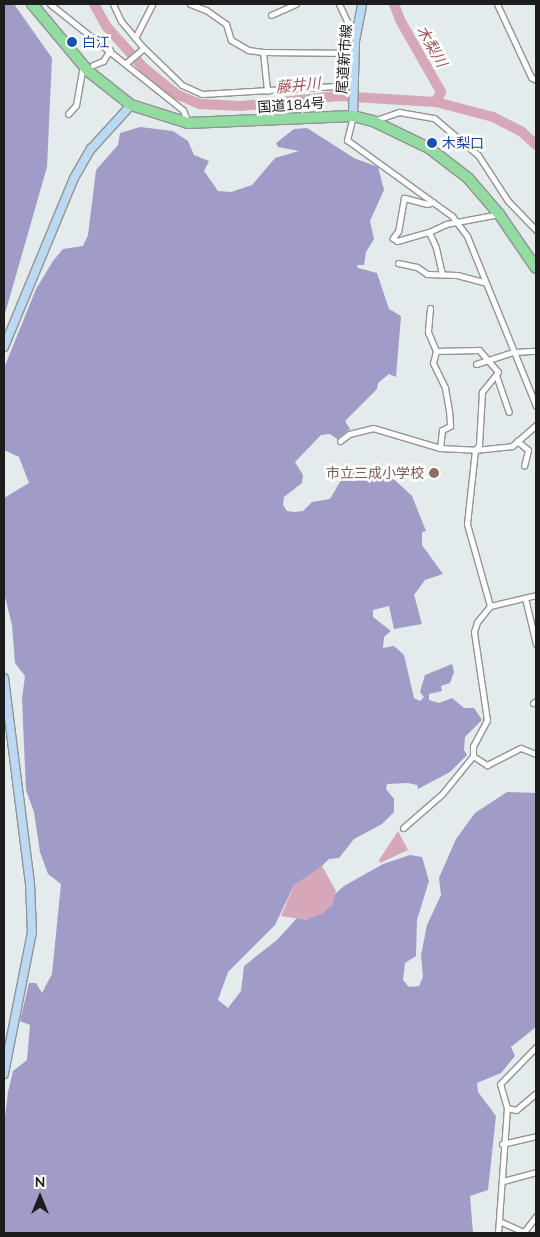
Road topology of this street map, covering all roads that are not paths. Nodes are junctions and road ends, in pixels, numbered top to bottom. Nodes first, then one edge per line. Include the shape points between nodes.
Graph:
1 (32, 4) edge
2 (50, 4) edge
3 (114, 4) edge
4 (152, 4) edge
5 (190, 4) edge
6 (296, 4) edge
7 (339, 4) edge
8 (362, 4) edge
9 (497, 4) edge
10 (271, 15) dead end
11 (358, 28) junction
12 (135, 38) junction
13 (144, 48) junction
14 (110, 50) junction
15 (263, 52) junction
16 (355, 53) junction
17 (126, 64) junction
18 (89, 66) junction
19 (536, 80) edge
20 (353, 85) junction
21 (267, 91) junction
22 (131, 105) junction
23 (353, 112) junction
24 (68, 114) dead end
25 (373, 121) junction
26 (188, 123) junction
27 (433, 202) junction
28 (499, 214) junction
29 (458, 223) junction
30 (536, 230) edge
31 (429, 232) junction
32 (398, 263) dead end
33 (536, 268) edge
34 (442, 274) junction
35 (484, 282) junction
36 (430, 308) dead end
37 (4, 347) edge
38 (436, 351) junction
39 (536, 351) edge
40 (514, 352) junction
41 (489, 360) junction
42 (476, 364) dead end
43 (496, 375) junction
44 (536, 406) edge
45 (510, 412) dead end
46 (536, 425) edge
47 (340, 441) dead end
48 (517, 441) junction
49 (440, 448) junction
50 (475, 450) junction
51 (524, 466) dead end
52 (536, 595) edge
53 (525, 598) junction
54 (490, 606) junction
55 (533, 624) edge
56 (536, 644) edge
57 (4, 678) edge
58 (6, 725) edge
59 (536, 754) edge
60 (473, 756) junction
61 (403, 828) dead end
62 (536, 1047) edge
63 (4, 1074) edge
64 (536, 1093) edge
65 (507, 1108) junction
66 (536, 1136) edge
67 (502, 1144) junction
68 (536, 1172) edge
69 (502, 1181) junction
70 (536, 1216) edge
71 (499, 1221) junction
72 (498, 1233) edge

1 - 18 highway, 国道184号
2 - 14 street
3 - 12 street via 121,21
4 - 12 street
5 - 15 street via 206,10 226,24 231,40 248,50
6 - 10 street
7 - 11 street via 349,25
8 - 11 street, 尾道新市線
9 - 19 street via 531,77
11 - 16 street, 尾道新市線
12 - 13 street
13 - 17 street
13 - 21 street via 182,85 202,94
14 - 17 street
14 - 18 street via 103,61
15 - 16 street
15 - 21 street
16 - 20 street, 尾道新市線
17 - 26 street via 182,110
18 - 22 highway, 国道184号
18 - 24 street via 82,71 76,105
20 - 21 street
20 - 23 street, 尾道新市線
22 - 26 highway, 国道184号
22 - 37 street via 91,149 74,178
23 - 25 highway, 国道184号
23 - 26 highway, 国道184号
23 - 27 street via 347,140
25 - 28 highway, 国道184号 via 429,148 468,178
25 - 30 street via 400,112 434,118 478,155 508,201
27 - 29 street
27 - 31 street via 427,204 404,198 398,231 393,238 397,241
28 - 29 street
28 - 33 highway, 国道184号
29 - 31 street via 446,224
29 - 35 street via 467,236
31 - 34 street
32 - 34 street via 417,267 427,274
34 - 35 street
35 - 40 street
36 - 38 street via 428,332
38 - 41 street via 474,349 484,353
38 - 49 street via 433,363 445,388 450,426 442,430
39 - 40 street
40 - 41 street
40 - 44 street
41 - 42 street
41 - 43 street via 498,372
43 - 45 street
43 - 50 street via 482,392 479,445
46 - 48 street
47 - 49 street via 349,434 372,428
48 - 50 street via 512,446
48 - 51 street via 528,450
49 - 50 street
50 - 54 street via 467,524
52 - 53 street
53 - 54 street
53 - 55 street
54 - 60 street via 477,622 474,632 487,720 473,746
55 - 56 street
57 - 58 street
58 - 63 street via 30,883 32,932
59 - 60 street via 521,748 488,765
60 - 61 street via 442,794
62 - 65 street via 500,1084
64 - 65 street via 516,1110
65 - 67 street
66 - 67 street
67 - 69 street
68 - 69 street
69 - 71 street
70 - 71 street via 524,1232
71 - 72 street

